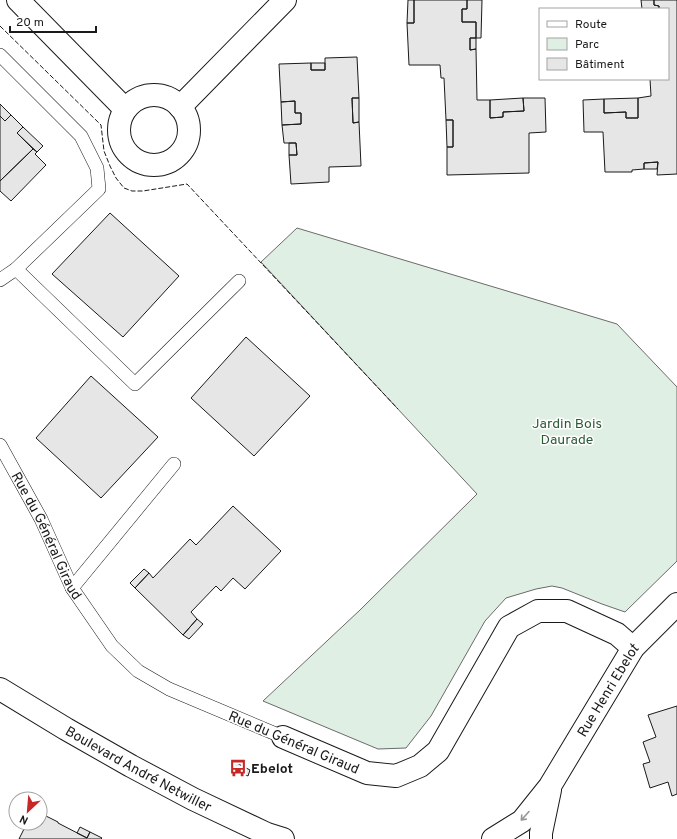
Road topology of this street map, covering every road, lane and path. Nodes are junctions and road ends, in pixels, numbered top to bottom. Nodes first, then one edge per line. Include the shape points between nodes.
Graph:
1 (18, 0) edge
2 (285, 0) edge
3 (0, 55) edge
4 (180, 107) junction
5 (125, 109) junction
6 (16, 269) junction
7 (0, 280) edge
8 (239, 281) dead end
9 (0, 445) edge
10 (174, 464) dead end
11 (72, 588) junction
12 (677, 604) edge
13 (633, 648) junction
14 (0, 689) edge
15 (283, 737) joint
16 (550, 786) junction
17 (283, 839) edge
18 (493, 839) edge
19 (541, 839) edge

1 - 5 street
2 - 4 street
3 - 6 lane via 81,136 96,168 99,188
4 - 5 street via 163,96 152,95 142,97
4 - 5 street via 186,115 189,135 180,154 161,165 139,162 123,148 118,128
6 - 7 lane
6 - 8 lane via 135,384
9 - 11 lane, Rue du Général Giraud via 41,518
10 - 11 lane
11 - 15 lane, Rue du Général Giraud via 112,646 138,671 169,689
12 - 13 street, Rue Henri Ebelot
13 - 15 street, Rue du Général Giraud via 617,634 567,611 538,611 509,627 438,751 420,766 396,776 367,773
13 - 16 street, Rue Henri Ebelot
14 - 17 street, Boulevard André Netwiller via 66,729 193,799
16 -> 18 street, Rue Henri Ebelot via 522,821
16 - 19 street, Rue Henri Ebelot

